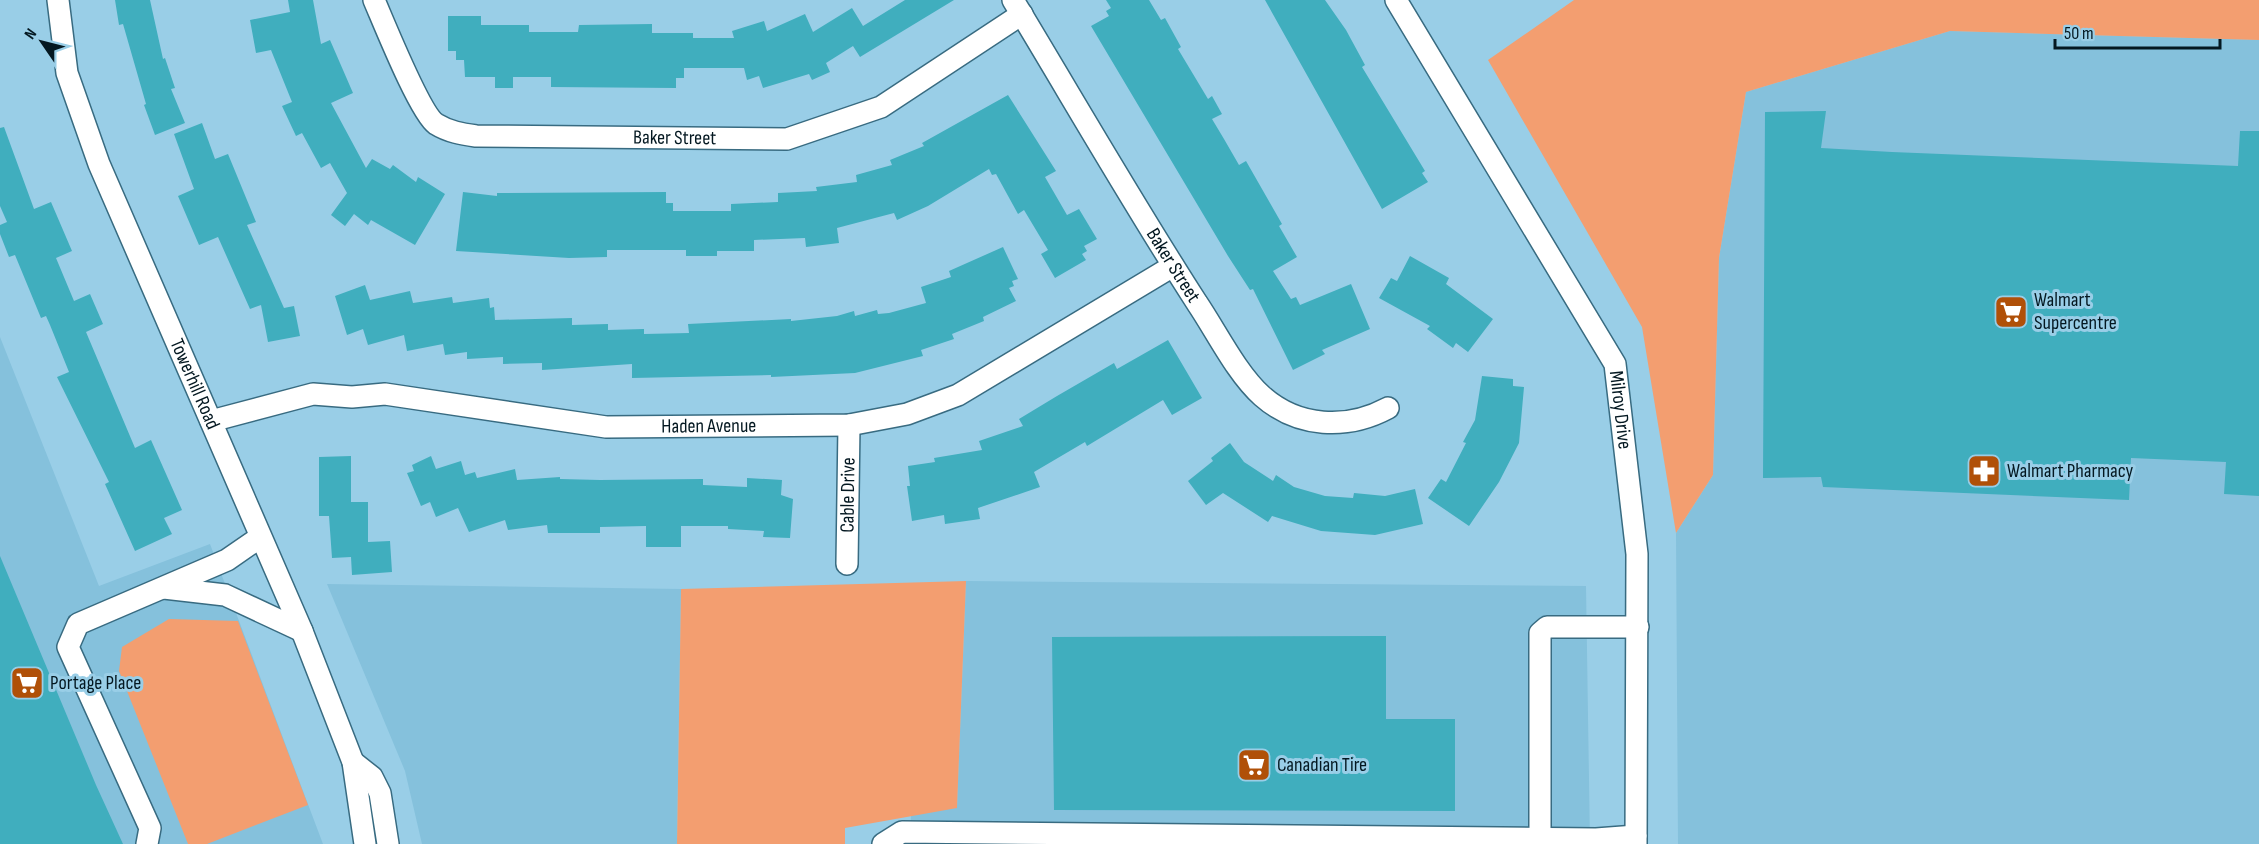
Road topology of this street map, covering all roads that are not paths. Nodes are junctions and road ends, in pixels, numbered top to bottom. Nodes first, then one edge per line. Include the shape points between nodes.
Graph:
1 (58, 0) edge
2 (374, 0) edge
3 (1396, 0) edge
4 (1018, 7) edge
5 (1173, 266) junction
6 (1388, 408) dead end
7 (211, 421) junction
8 (849, 426) junction
9 (260, 538) junction
10 (847, 564) dead end
11 (163, 588) junction
12 (1638, 627) junction
13 (302, 631) junction
14 (353, 762) junction
15 (1540, 838) junction
16 (1347, 840) edge
17 (1636, 840) edge
18 (1508, 841) edge
19 (147, 844) edge
20 (365, 844) edge
21 (388, 844) edge
22 (883, 844) edge

1 - 7 street, Towerhill Road via 67,74 99,164
2 - 4 street, Baker Street via 405,72 434,123 454,133 476,136 787,139 881,107
3 - 12 street, Milroy Drive via 1615,364 1637,554
4 - 5 street, Baker Street
5 - 6 street, Baker Street via 1246,378 1262,396 1294,417 1322,424 1372,417
5 - 8 street, Haden Avenue via 958,395 907,414
7 - 8 street, Haden Avenue via 313,394 385,394 606,427
7 - 9 street, Towerhill Road
8 - 10 street, Cable Drive
9 - 11 street via 227,560
9 - 13 street, Towerhill Road
11 - 13 street via 225,595
11 - 19 street via 78,624 68,647 150,828
12 - 15 street via 1547,627 1540,633
12 - 17 street, Milroy Drive
13 - 14 street, Towerhill Road
14 - 20 street, Towerhill Road
14 - 21 street, Towerhill Road via 372,777 380,793
15 - 17 street
15 - 18 street
16 - 18 street
16 - 22 street via 902,832

